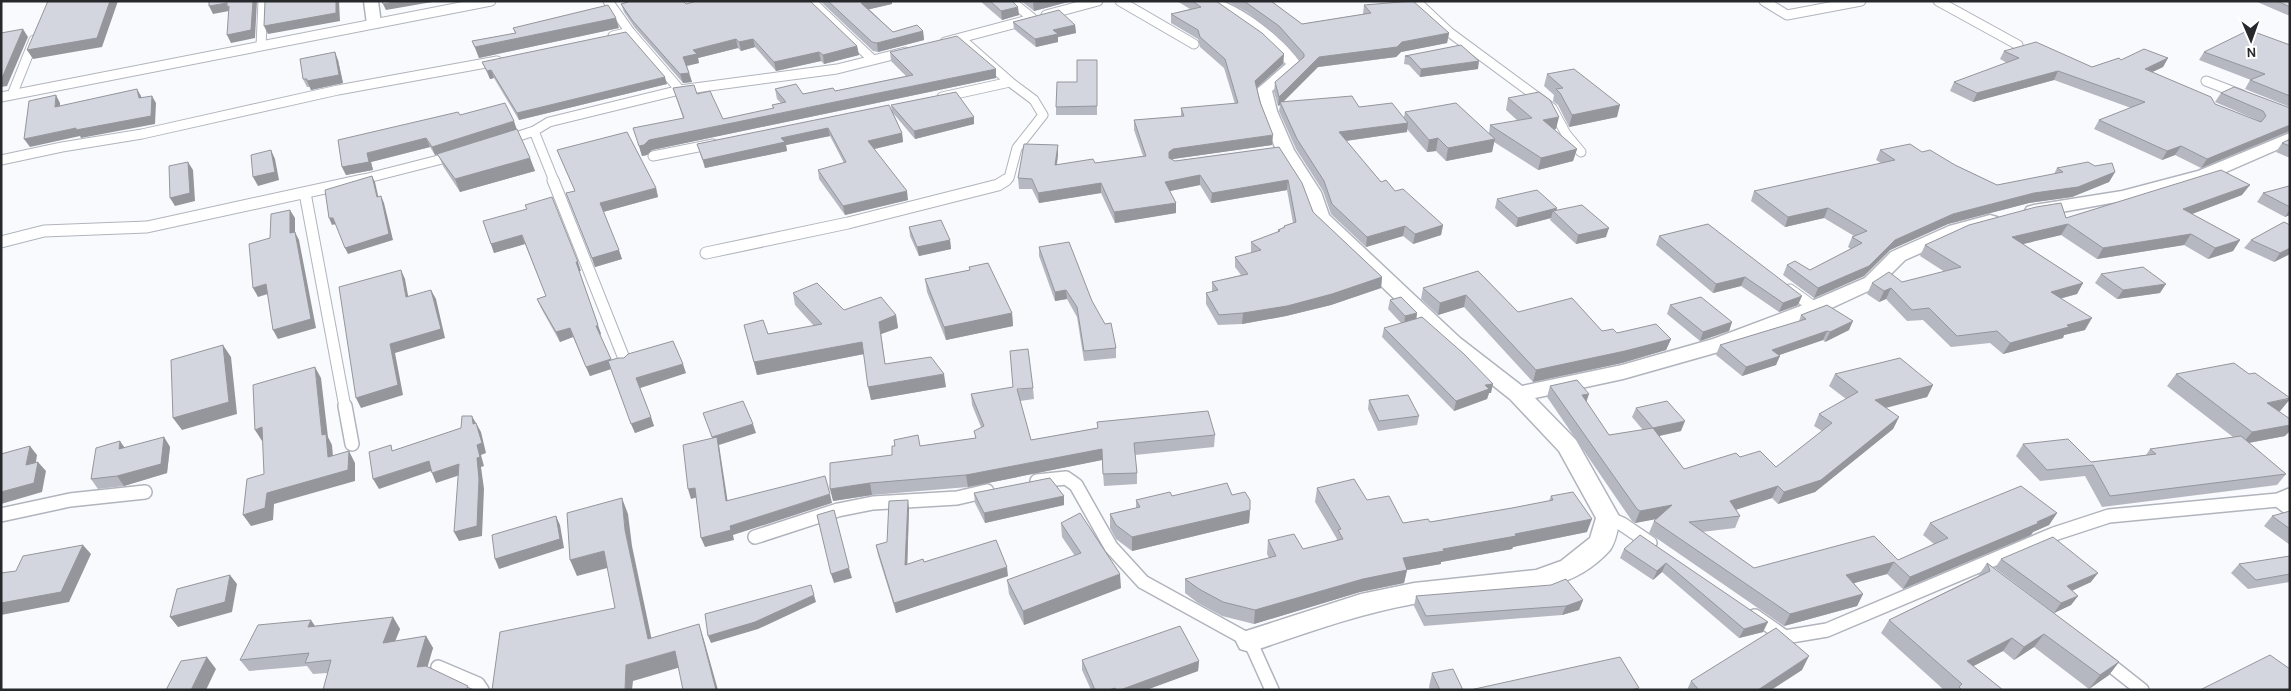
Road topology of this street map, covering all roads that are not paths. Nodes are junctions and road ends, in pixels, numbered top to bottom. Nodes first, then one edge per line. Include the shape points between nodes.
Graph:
1 (263, 1) edge
2 (371, 1) edge
3 (492, 1) edge
4 (608, 1) edge
5 (812, 1) edge
6 (1011, 1) edge
7 (1098, 1) edge
8 (1120, 1) edge
9 (1212, 1) edge
10 (1416, 1) edge
11 (1764, 1) edge
12 (1861, 1) edge
13 (1938, 1) edge
14 (1032, 18) junction
15 (374, 24) junction
16 (630, 32) junction
17 (36, 35) edge
18 (601, 38) edge
19 (960, 38) junction
20 (1194, 44) dead end
21 (1467, 45) junction
22 (2018, 45) edge
23 (261, 46) junction
24 (931, 46) edge
25 (1457, 47) edge
26 (912, 50) edge
27 (506, 60) edge
28 (873, 60) junction
29 (2206, 81) dead end
30 (1010, 82) junction
31 (680, 90) junction
32 (12, 95) junction
33 (1, 97) edge
34 (934, 99) edge
35 (2253, 99) edge
36 (534, 132) junction
37 (2286, 138) edge
38 (498, 143) edge
39 (718, 143) edge
40 (1581, 152) dead end
41 (462, 154) edge
42 (653, 156) dead end
43 (1, 160) edge
44 (305, 193) junction
45 (1, 242) edge
46 (706, 252) dead end
47 (1783, 284) edge
48 (1815, 308) junction
49 (625, 361) edge
50 (1518, 394) junction
51 (352, 444) dead end
52 (1020, 484) edge
53 (1002, 488) edge
54 (145, 492) dead end
55 (2284, 498) edge
56 (2290, 509) edge
57 (1, 515) edge
58 (1608, 518) junction
59 (755, 537) dead end
60 (1663, 552) edge
61 (1978, 566) junction
62 (1994, 578) edge
63 (1744, 609) edge
64 (1250, 641) junction
65 (2096, 654) edge
66 (438, 667) dead end
67 (482, 690) edge
68 (1272, 690) edge
69 (2142, 690) edge

1 - 23 lane
2 - 15 street
3 - 15 lane
4 - 16 lane
5 - 28 lane
6 - 14 lane
7 - 14 lane
8 - 20 lane
9 - 50 street via 1287,53 1294,65 1264,90 1280,150 1312,192 1320,218 1453,343
10 - 21 lane
11 - 12 lane via 1787,15
13 - 22 lane
14 - 19 lane
15 - 23 lane
16 - 18 lane
16 - 31 lane
17 - 32 lane
19 - 24 lane
19 - 30 lane
21 - 25 lane
21 - 40 lane via 1552,108 1566,134
23 - 32 lane
26 - 28 lane
27 - 43 lane via 338,90 142,134
28 - 31 lane via 837,69
29 - 35 lane
30 - 34 lane
30 - 46 lane via 1030,95 1042,108 1043,115 1016,148 1009,178 1002,183 848,223
31 - 36 lane via 549,122
32 - 33 lane
36 - 38 lane
36 - 49 lane
37 - 48 street via 2204,175 2122,196 2028,212 1956,230 1898,256 1872,282
39 - 42 lane
41 - 44 lane
44 - 45 lane via 147,227 44,231
44 - 51 lane
47 - 48 lane
48 - 50 street via 1722,344 1623,372
50 - 58 street via 1568,446
52 - 64 lane via 1066,478 1076,485 1111,547 1143,582
53 - 59 lane via 957,498 873,503 838,510
54 - 57 lane via 70,500
55 - 56 lane
55 - 61 lane via 2108,516 2054,534
58 - 60 lane
58 - 64 street via 1601,543 1570,568 1537,580 1414,593
61 - 62 lane
61 - 63 lane via 1826,630 1784,637
64 - 68 lane
65 - 69 lane
66 - 67 lane via 478,684

